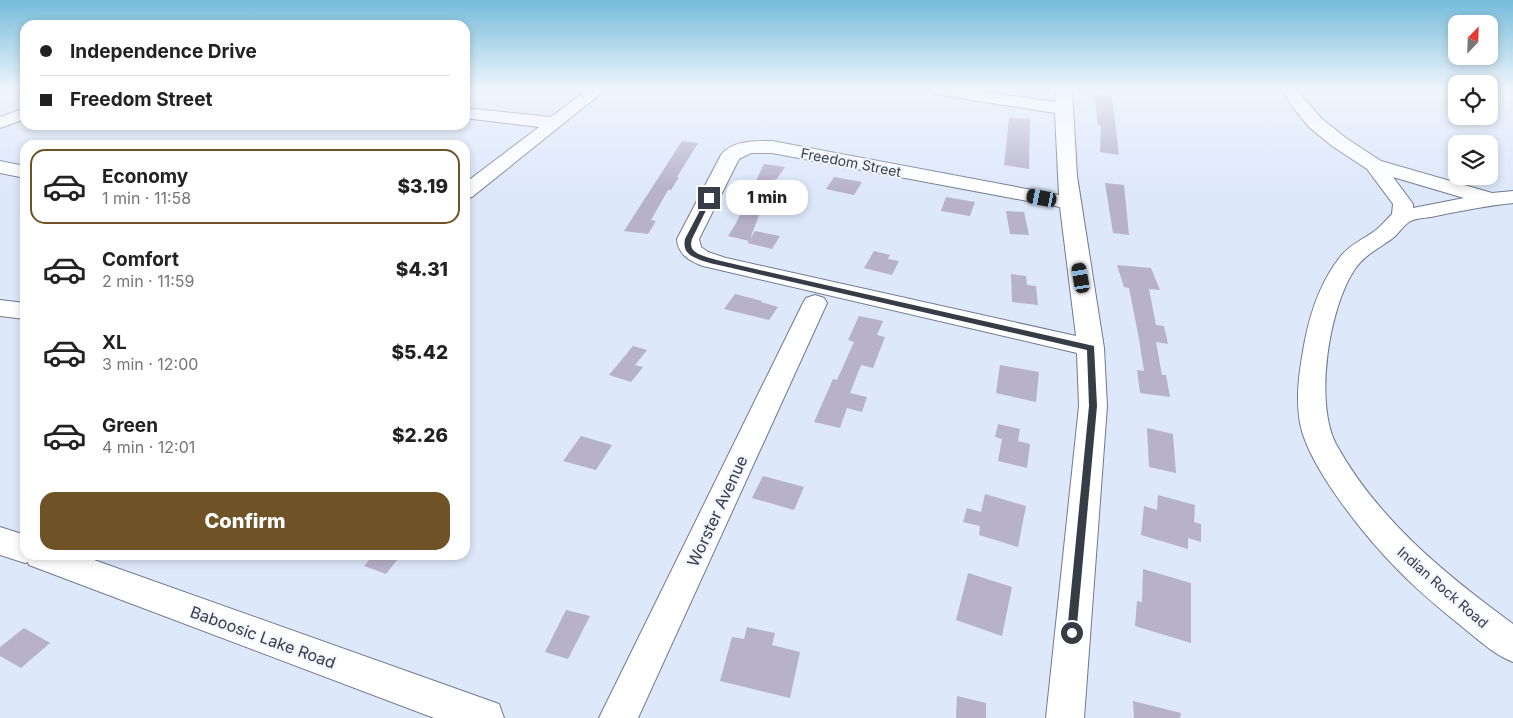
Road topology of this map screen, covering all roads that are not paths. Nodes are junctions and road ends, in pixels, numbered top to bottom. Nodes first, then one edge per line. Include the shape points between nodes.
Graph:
1 (555, 123) edge
2 (1065, 124) edge
3 (1318, 124) edge
4 (1374, 165) junction
5 (0, 167) edge
6 (20, 171) edge
7 (470, 189) edge
8 (1513, 197) edge
9 (1491, 199) junction
10 (1069, 203) junction
11 (1403, 216) junction
12 (814, 303) dead end
13 (0, 308) edge
14 (20, 310) edge
15 (1091, 348) junction
16 (0, 541) edge
17 (20, 548) edge
18 (63, 560) edge
19 (1513, 645) edge
20 (485, 718) edge
21 (618, 718) edge
22 (1065, 718) edge

1 - 7 street
2 - 10 street
3 - 4 street
4 - 9 street
4 - 11 street via 1403,204
5 - 6 street
8 - 9 street
9 - 11 street
10 - 15 street
10 - 15 street, Freedom Street via 772,147 748,147 732,155 688,239 688,246 692,253 723,264
11 - 19 street, Indian Rock Road via 1349,260 1336,281 1321,326 1314,366 1314,424 1328,457 1351,494 1381,532 1414,566
12 - 21 street, Worster Avenue
13 - 14 street
15 - 22 street via 1093,406
16 - 17 street
18 - 20 street, Baboosic Lake Road

